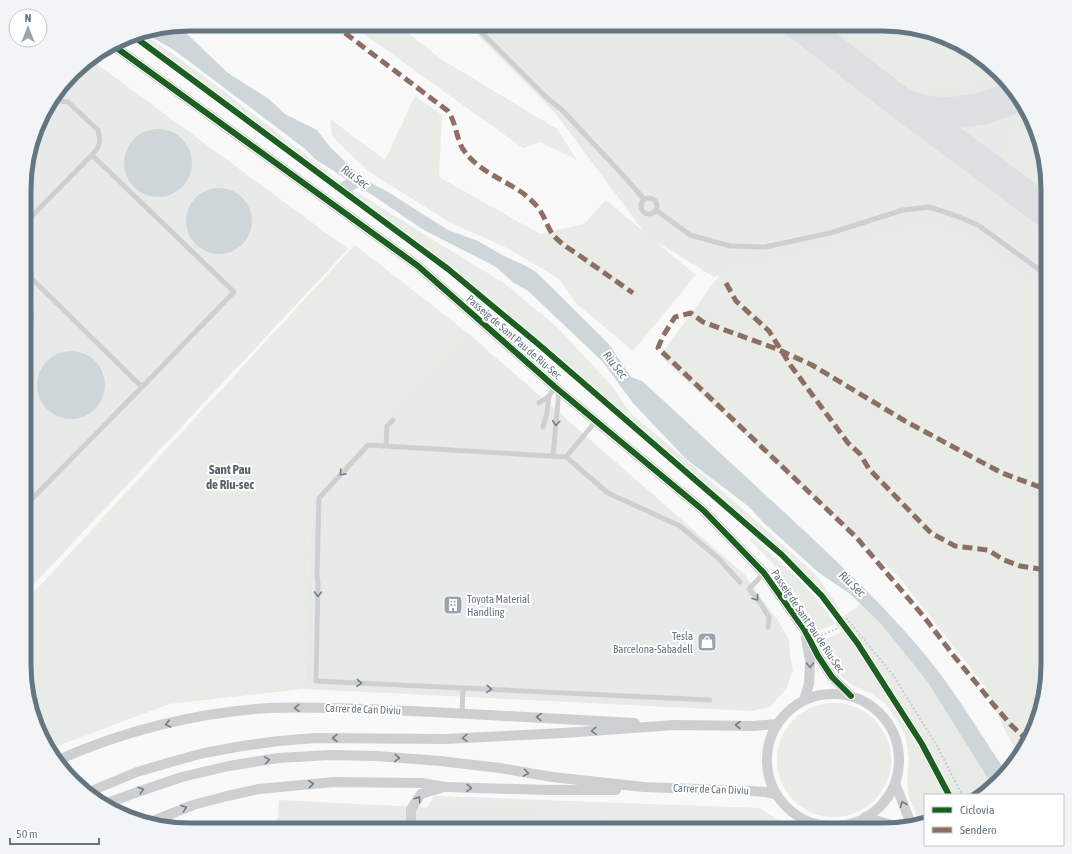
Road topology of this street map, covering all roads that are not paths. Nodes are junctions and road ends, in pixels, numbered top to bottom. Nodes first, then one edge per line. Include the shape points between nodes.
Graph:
1 (480, 31) edge
2 (117, 48) edge
3 (58, 102) edge
4 (92, 155) junction
5 (644, 200) junction
6 (656, 210) junction
7 (31, 218) edge
8 (1041, 271) edge
9 (31, 278) edge
10 (142, 387) junction
11 (557, 389) junction
12 (548, 396) junction
13 (539, 403) dead end
14 (393, 420) dead end
15 (596, 421) junction
16 (543, 427) dead end
17 (386, 446) junction
18 (553, 456) junction
19 (566, 457) junction
20 (31, 499) edge
21 (764, 573) junction
22 (740, 582) dead end
23 (768, 627) dead end
24 (804, 629) junction
25 (463, 688) junction
26 (851, 696) junction
27 (710, 700) dead end
28 (804, 700) junction
29 (462, 714) junction
30 (777, 724) junction
31 (675, 725) junction
32 (62, 758) edge
33 (895, 783) junction
34 (446, 787) junction
35 (644, 788) junction
36 (93, 790) edge
37 (777, 795) junction
38 (110, 802) edge
39 (865, 818) junction
40 (155, 819) edge
41 (910, 821) edge
42 (411, 823) edge
43 (815, 823) edge
44 (851, 823) edge
45 (883, 823) edge

1 - 5 lane via 562,110
2 - 11 street, Passeig de Sant Pau de Riu-Sec via 418,266
3 - 4 lane via 68,102 98,130 99,147
4 - 7 lane
4 - 10 lane via 234,292
5 - 6 lane via 654,199 658,206
5 - 6 lane via 641,207 644,212 649,214
6 - 8 lane via 690,235 730,246 765,247 830,233 903,210 929,207 978,224
9 - 10 lane
10 - 20 lane
11 - 12 lane
11 - 15 street, Passeig de Sant Pau de Riu-Sec
11 -> 18 lane
12 - 13 lane
12 - 16 lane
14 - 17 lane via 387,426
15 - 19 lane
15 - 21 street, Passeig de Sant Pau de Riu-Sec via 703,510
17 - 18 lane
17 -> 25 lane via 368,445 319,498 316,681
18 - 19 lane
19 - 22 lane via 608,493 680,526 718,558
21 -> 23 lane via 749,589 769,617
21 - 24 street, Passeig de Sant Pau de Riu-Sec
24 - 26 street, Passeig de Sant Pau de Riu-Sec via 832,676
24 -> 28 street, Passeig de Sant Pau de Riu-Sec via 810,660 809,684
25 -> 27 lane
25 - 29 lane
26 - 28 street via 827,694
26 - 33 street via 876,710 893,733 899,761
28 - 30 street via 786,713
31 -> 29 street, Carrer de Can Diviu
29 -> 32 street, Carrer de Can Diviu via 314,707 226,712 151,728 109,740
30 -> 31 street, Carrer de Can Diviu
30 - 37 street via 767,756 769,776
31 -> 36 street, Carrer de Can Diviu via 445,739 279,740 204,753 137,772
33 - 39 street via 883,803
41 -> 33 street
34 -> 35 street, Carrer de Can Diviu via 548,790
40 -> 34 street, Carrer de Can Diviu via 193,805 259,789 334,782 421,783
42 -> 34 street via 411,809 421,794
35 - 37 street, Carrer de Can Diviu via 750,791
38 -> 35 street, Carrer de Can Diviu via 182,777 229,766 278,758 330,756 376,756 440,761
37 - 43 street via 792,812
39 - 44 street
39 - 45 street

